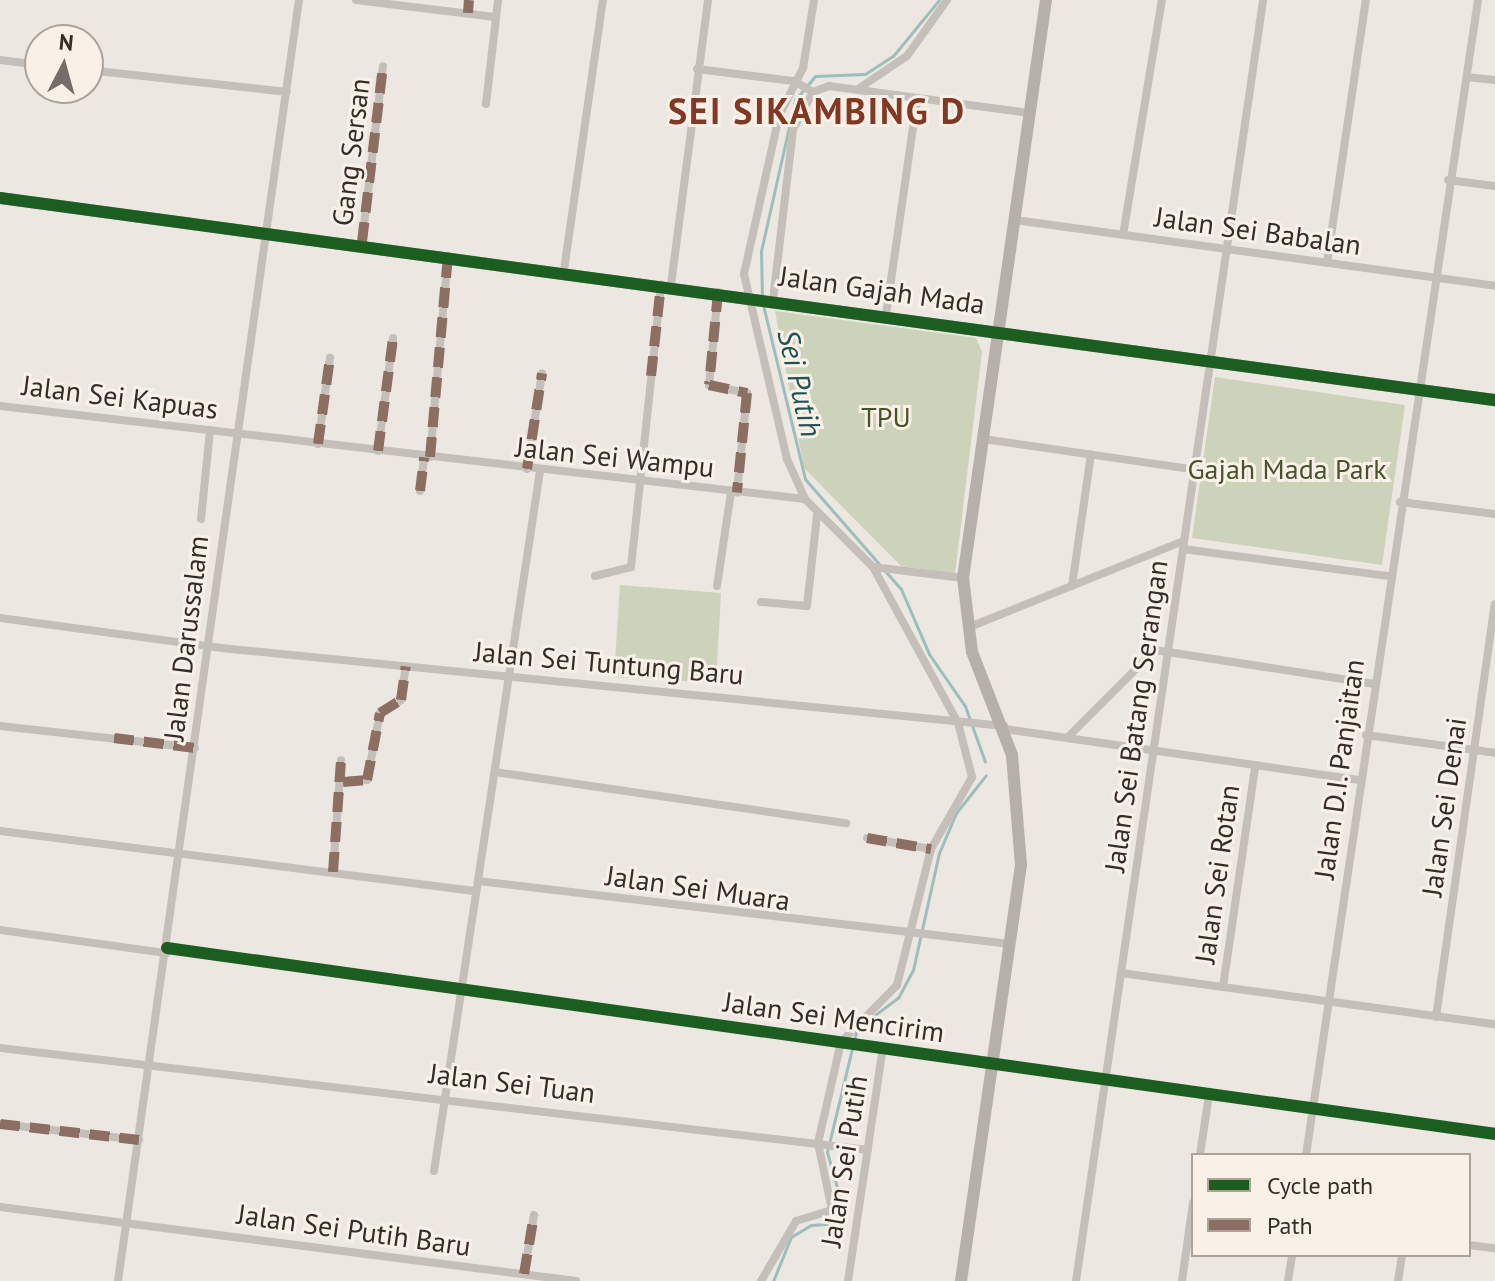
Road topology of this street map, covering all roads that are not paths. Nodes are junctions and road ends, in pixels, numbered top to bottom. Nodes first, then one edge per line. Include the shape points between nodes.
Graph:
1 (299, 0) edge
2 (356, 0) edge
3 (469, 0) edge
4 (498, 0) edge
5 (603, 0) edge
6 (708, 0) edge
7 (814, 0) edge
8 (947, 0) edge
9 (1046, 0) edge
10 (1162, 0) edge
11 (1263, 0) edge
12 (1366, 0) edge
13 (1478, 0) edge
14 (468, 13) junction
15 (495, 17) junction
16 (0, 60) edge
17 (24, 63) edge
18 (383, 66) dead end
19 (697, 69) junction
20 (104, 72) edge
21 (1467, 77) junction
22 (1495, 80) edge
23 (796, 82) junction
24 (858, 89) junction
25 (811, 90) junction
26 (287, 92) junction
27 (917, 99) junction
28 (486, 104) dead end
29 (1030, 113) junction
30 (1448, 180) junction
31 (1495, 186) edge
32 (0, 198) edge
33 (1015, 220) junction
34 (263, 229) junction
35 (1123, 235) junction
36 (362, 242) junction
37 (1224, 249) junction
38 (448, 256) junction
39 (1327, 263) junction
40 (564, 270) junction
41 (1433, 277) junction
42 (666, 285) junction
43 (1495, 286) edge
44 (718, 292) junction
45 (747, 296) junction
46 (770, 299) junction
47 (886, 315) junction
48 (1000, 331) junction
49 (393, 338) dead end
50 (330, 358) dead end
51 (1208, 360) junction
52 (542, 373) dead end
53 (1416, 389) junction
54 (1495, 400) edge
55 (0, 406) edge
56 (210, 430) junction
57 (235, 432) junction
58 (983, 439) junction
59 (318, 444) junction
60 (378, 451) junction
61 (1091, 454) junction
62 (427, 457) junction
63 (527, 469) junction
64 (1192, 469) junction
65 (540, 471) junction
66 (639, 480) junction
67 (420, 491) dead end
68 (734, 492) junction
69 (805, 499) junction
70 (1400, 502) junction
71 (1495, 514) edge
72 (817, 516) junction
73 (201, 519) dead end
74 (1183, 545) junction
75 (876, 568) junction
76 (595, 576) dead end
77 (1389, 576) junction
78 (963, 578) junction
79 (717, 586) dead end
80 (1072, 586) junction
81 (761, 602) dead end
82 (1495, 604) edge
83 (0, 618) edge
84 (967, 628) junction
85 (209, 645) junction
86 (1168, 650) junction
87 (406, 666) junction
88 (511, 676) junction
89 (1374, 684) junction
90 (962, 723) junction
91 (0, 726) edge
92 (1004, 727) junction
93 (1070, 735) junction
94 (1366, 735) junction
95 (195, 748) junction
96 (1154, 750) junction
97 (1475, 750) junction
98 (1495, 753) edge
99 (341, 760) dead end
100 (1255, 767) junction
101 (495, 772) junction
102 (1360, 780) junction
103 (343, 782) junction
104 (846, 823) dead end
105 (0, 831) edge
106 (867, 838) dead end
107 (931, 849) junction
108 (180, 853) junction
109 (333, 872) junction
110 (478, 881) junction
111 (476, 891) junction
112 (0, 930) edge
113 (913, 936) junction
114 (1010, 944) junction
115 (166, 950) junction
116 (1121, 973) junction
117 (1223, 987) junction
118 (463, 989) junction
119 (1328, 1002) junction
120 (1436, 1017) junction
121 (1495, 1024) edge
122 (842, 1042) junction
123 (0, 1048) edge
124 (883, 1048) junction
125 (992, 1063) junction
126 (150, 1067) junction
127 (1105, 1079) junction
128 (1209, 1094) junction
129 (445, 1097) junction
130 (1313, 1108) junction
131 (0, 1124) edge
132 (1495, 1134) edge
133 (139, 1140) junction
134 (821, 1143) junction
135 (868, 1150) junction
136 (1200, 1153) edge
137 (1306, 1153) edge
138 (434, 1171) dead end
139 (0, 1207) edge
140 (534, 1215) dead end
141 (1191, 1217) edge
142 (127, 1222) junction
143 (1471, 1245) edge
144 (1495, 1248) edge
145 (1292, 1257) edge
146 (1402, 1257) edge
147 (524, 1274) junction
148 (118, 1281) edge
149 (576, 1281) edge
150 (761, 1281) edge
151 (848, 1281) edge
152 (961, 1281) edge
153 (1076, 1281) edge
154 (1182, 1281) edge
155 (1288, 1281) edge
156 (1398, 1281) edge

1 - 26 street, Jalan Darussalam
2 - 14 street
3 - 14 street
4 - 15 street
5 - 40 street
6 - 19 street
7 - 23 street
8 - 24 street via 907,56
9 - 29 street
10 - 35 street
11 - 37 street, Jalan Sei Batang Serangan
12 - 39 street
13 - 21 street, Jalan D.I. Panjaitan
14 - 15 street
15 - 28 street
16 - 17 street
18 - 36 street, Gang Sersan
19 - 23 street
19 - 42 street
20 - 26 street
21 - 22 street
21 - 30 street, Jalan D.I. Panjaitan
23 - 25 street
23 - 45 street via 747,241
24 - 25 street
24 - 27 street
25 - 46 street via 793,129
26 - 34 street, Jalan Darussalam
27 - 29 street
27 - 47 street
29 - 33 street
30 - 31 street
30 - 41 street, Jalan D.I. Panjaitan
32 - 34 street, Jalan Gajah Mada
33 - 35 street, Jalan Sei Babalan
33 - 48 street
34 - 36 street, Jalan Gajah Mada
34 - 57 street, Jalan Darussalam
35 - 37 street, Jalan Sei Babalan
36 - 38 street, Jalan Gajah Mada
37 - 39 street, Jalan Sei Babalan
37 - 51 street, Jalan Sei Batang Serangan
38 - 40 street, Jalan Gajah Mada
38 - 62 street
39 - 41 street, Jalan Sei Babalan
40 - 42 street, Jalan Gajah Mada
41 - 43 street, Jalan Sei Babalan
41 - 53 street, Jalan D.I. Panjaitan
42 - 44 street, Jalan Gajah Mada
42 - 66 street
44 - 45 street, Jalan Gajah Mada
44 - 68 street via 708,384 747,393
45 - 46 street, Jalan Gajah Mada
45 - 69 street via 787,459
46 - 47 street, Jalan Gajah Mada
47 - 48 street, Jalan Gajah Mada
48 - 51 street, Jalan Gajah Mada
48 - 58 street
49 - 60 street
50 - 59 street
51 - 53 street, Jalan Gajah Mada
51 - 64 street, Jalan Sei Batang Serangan
52 - 63 street
53 - 54 street, Jalan Gajah Mada
53 - 70 street, Jalan D.I. Panjaitan
55 - 56 street, Jalan Sei Kapuas
56 - 57 street, Jalan Sei Kapuas
56 - 73 street
57 - 59 street, Jalan Sei Wampu
57 - 85 street, Jalan Darussalam
58 - 61 street
58 - 78 street
59 - 60 street, Jalan Sei Wampu
60 - 62 street, Jalan Sei Wampu
61 - 64 street
61 - 80 street
62 - 63 street, Jalan Sei Wampu
62 - 67 street
63 - 65 street, Jalan Sei Wampu
64 - 74 street, Jalan Sei Batang Serangan
65 - 66 street, Jalan Sei Wampu
65 - 88 street
66 - 68 street, Jalan Sei Wampu
66 - 76 street via 630,570
68 - 69 street, Jalan Sei Wampu
68 - 79 street
69 - 72 street
70 - 71 street
70 - 77 street, Jalan D.I. Panjaitan
72 - 75 street
72 - 81 street via 807,606
74 - 77 street
74 - 80 street
74 - 86 street, Jalan Sei Batang Serangan
75 - 78 street
75 - 90 street
77 - 89 street, Jalan D.I. Panjaitan
78 - 84 street
80 - 84 street
82 - 97 street, Jalan Sei Denai
83 - 85 street, Jalan Sei Tuntung Baru
84 - 92 street
85 - 87 street, Jalan Sei Tuntung Baru
85 - 95 street, Jalan Darussalam
86 - 89 street
86 - 93 street via 1136,661
86 - 96 street, Jalan Sei Batang Serangan
87 - 88 street, Jalan Sei Tuntung Baru
87 - 103 street via 401,700 380,713 367,780
88 - 90 street, Jalan Sei Tuntung Baru
88 - 101 street
89 - 94 street, Jalan D.I. Panjaitan
90 - 92 street, Jalan Sei Tuntung Baru
90 - 107 street via 972,777
91 - 95 street
92 - 93 street, Jalan Sei Tuntung Baru
92 - 114 street via 1021,831
93 - 96 street, Jalan Sei Tuntung Baru
94 - 97 street
94 - 102 street, Jalan D.I. Panjaitan
95 - 108 street, Jalan Darussalam
96 - 100 street, Jalan Sei Tuntung Baru
96 - 116 street, Jalan Sei Batang Serangan
97 - 98 street
97 - 120 street, Jalan Sei Denai
99 - 103 street
100 - 102 street, Jalan Sei Tuntung Baru
100 - 117 street, Jalan Sei Rotan
101 - 104 street
101 - 110 street
102 - 119 street, Jalan D.I. Panjaitan
103 - 109 street
105 - 108 street
106 - 107 street
107 - 113 street
108 - 109 street
108 - 115 street, Jalan Darussalam
109 - 111 street
110 - 111 street
110 - 113 street, Jalan Sei Muara
111 - 118 street
112 - 115 street, Jalan Sei Mencirim
113 - 114 street, Jalan Sei Muara
113 - 122 street via 897,985
114 - 125 street
115 - 118 street, Jalan Sei Mencirim
115 - 126 street, Jalan Darussalam
116 - 117 street
116 - 127 street, Jalan Sei Batang Serangan
117 - 119 street
118 - 122 street, Jalan Sei Mencirim
118 - 129 street
119 - 120 street
119 - 130 street, Jalan D.I. Panjaitan
120 - 121 street
122 - 124 street, Jalan Sei Mencirim
122 - 134 street
123 - 126 street, Jalan Sei Tuan
124 - 125 street, Jalan Sei Mencirim
124 - 135 street, Jalan Sei Putih
125 - 127 street, Jalan Sei Mencirim
125 - 152 street
126 - 129 street, Jalan Sei Tuan
126 - 133 street, Jalan Darussalam
127 - 128 street, Jalan Sei Mencirim
127 - 153 street, Jalan Sei Batang Serangan
128 - 130 street, Jalan Sei Mencirim
128 - 136 street
129 - 134 street, Jalan Sei Tuan
129 - 138 street
130 - 132 street, Jalan Sei Mencirim
130 - 137 street, Jalan D.I. Panjaitan
131 - 133 street
133 - 142 street, Jalan Darussalam
134 - 135 street, Jalan Sei Tuan
134 - 150 street via 832,1210 796,1221
135 - 151 street, Jalan Sei Putih
139 - 142 street, Jalan Sei Putih Baru
140 - 147 street
141 - 154 street
142 - 147 street, Jalan Sei Putih Baru
142 - 148 street, Jalan Darussalam
143 - 144 street
145 - 155 street
146 - 156 street
147 - 149 street, Jalan Sei Putih Baru

